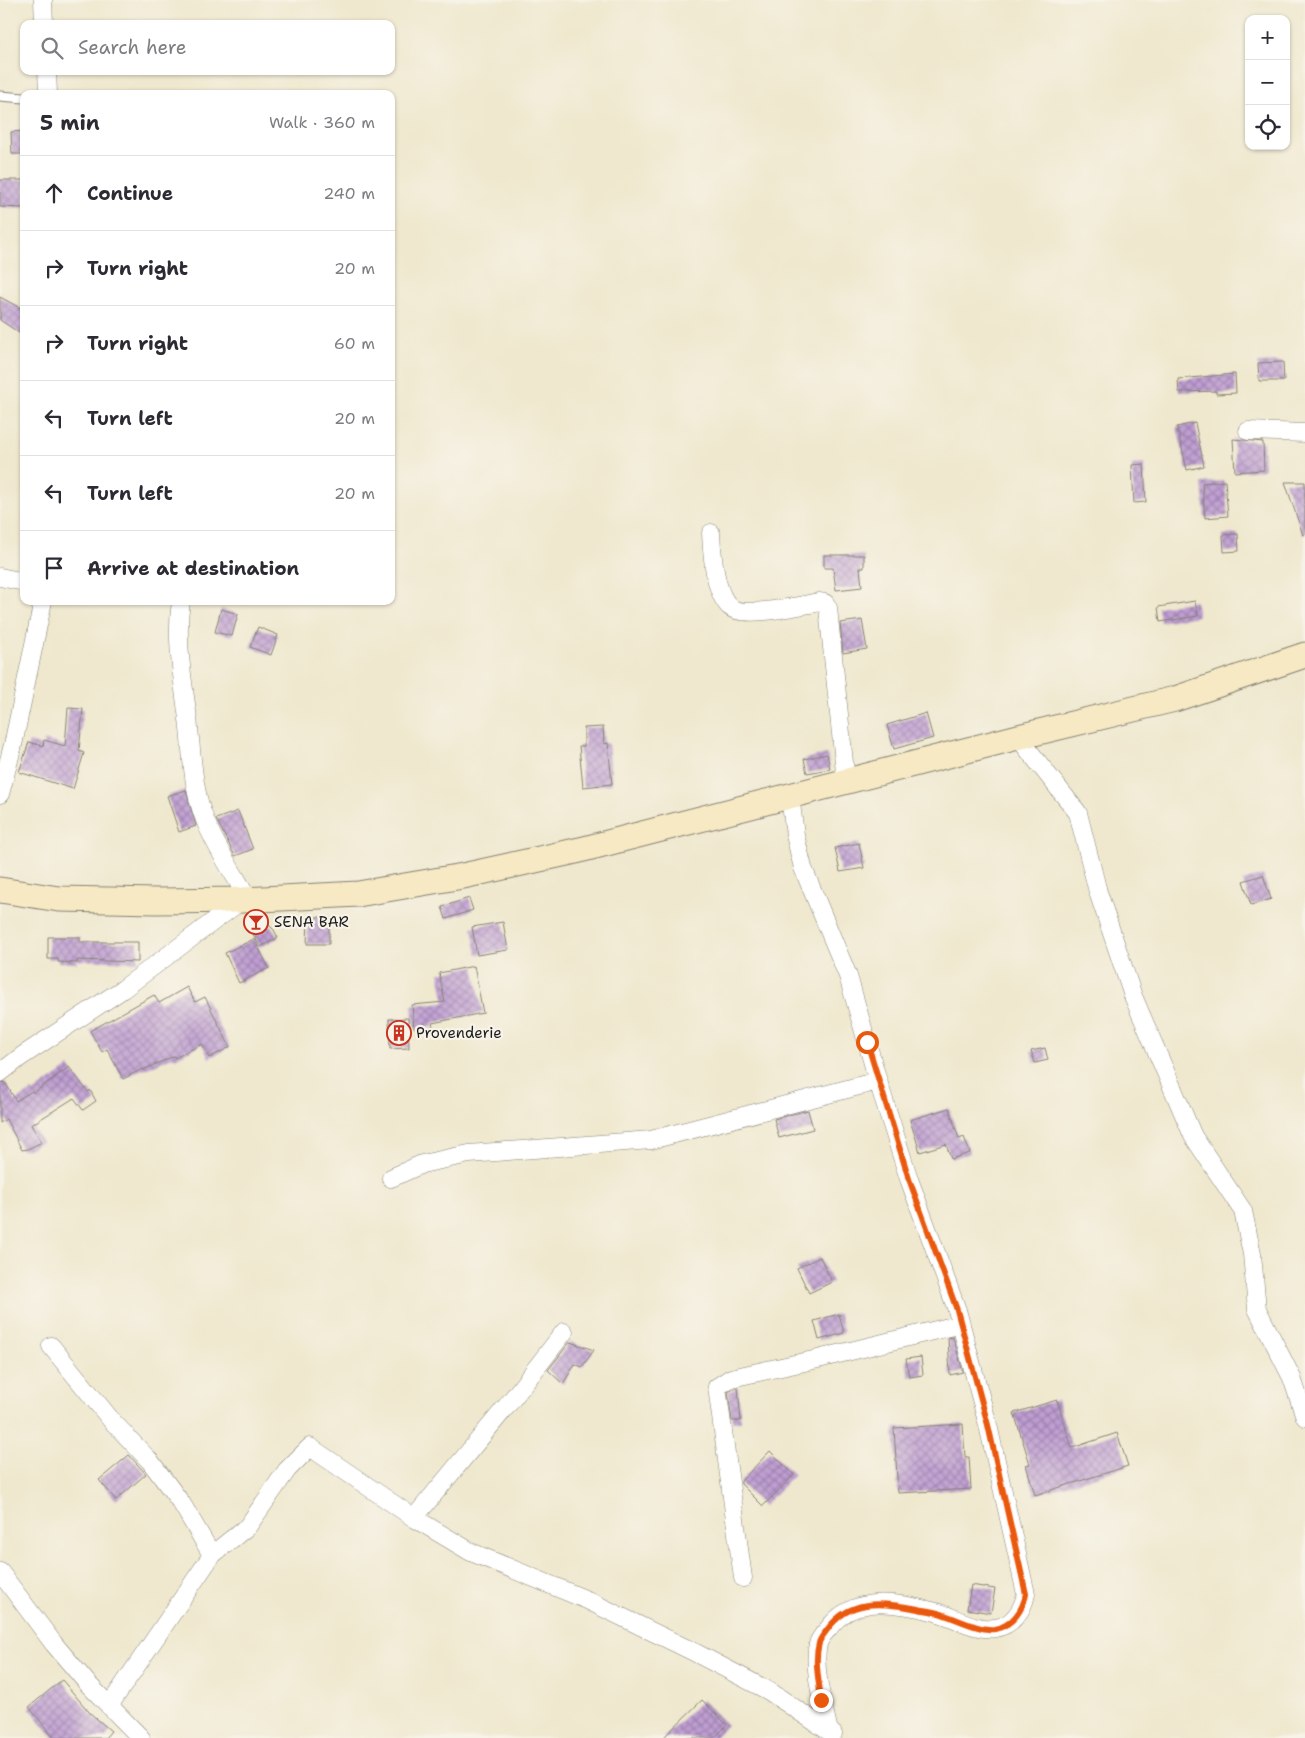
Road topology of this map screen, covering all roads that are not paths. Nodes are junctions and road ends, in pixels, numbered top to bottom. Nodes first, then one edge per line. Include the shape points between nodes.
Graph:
1 (43, 0) edge
2 (44, 20) edge
3 (47, 75) edge
4 (48, 90) edge
5 (0, 96) edge
6 (20, 98) edge
7 (1248, 431) dead end
8 (1305, 433) edge
9 (711, 533) dead end
10 (0, 577) edge
11 (20, 581) edge
12 (42, 605) edge
13 (180, 605) edge
14 (1305, 655) edge
15 (1018, 737) junction
16 (846, 782) junction
17 (0, 794) edge
18 (790, 796) junction
19 (0, 890) edge
20 (246, 900) junction
21 (0, 1073) edge
22 (878, 1081) junction
23 (391, 1178) dead end
24 (961, 1324) junction
25 (564, 1332) dead end
26 (51, 1346) dead end
27 (1305, 1417) edge
28 (414, 1518) junction
29 (212, 1556) junction
30 (0, 1572) edge
31 (743, 1578) dead end
32 (109, 1706) junction
33 (830, 1736) edge
34 (141, 1738) edge

1 - 2 street
3 - 4 street
5 - 6 lane
7 - 8 street
9 - 16 street via 718,585 730,607 739,612 766,611 820,602 828,608
10 - 11 street
12 - 17 street
13 - 20 street via 179,644 200,804 205,821
14 - 15 main road via 1175,699
15 - 16 main road
15 - 27 street via 1078,813 1098,892 1133,996 1193,1136 1242,1211 1252,1254 1257,1309 1292,1378
16 - 18 main road
18 - 20 main road via 580,850 463,876 358,894
18 - 22 street via 803,868 848,976
19 - 20 main road via 59,899
20 - 21 street
22 - 23 street via 651,1140 469,1154 422,1164
22 - 24 street
24 - 31 street via 731,1378 717,1387
24 - 33 street via 1026,1594 1024,1606 1005,1625 994,1629 885,1603 855,1607 833,1621 819,1641 816,1666
25 - 28 street
26 - 29 street via 112,1421 150,1461 182,1504
28 - 29 street via 310,1448 287,1470 248,1526
28 - 33 street via 471,1552 587,1600 769,1691
29 - 32 street
30 - 32 street via 54,1644
32 - 34 street

